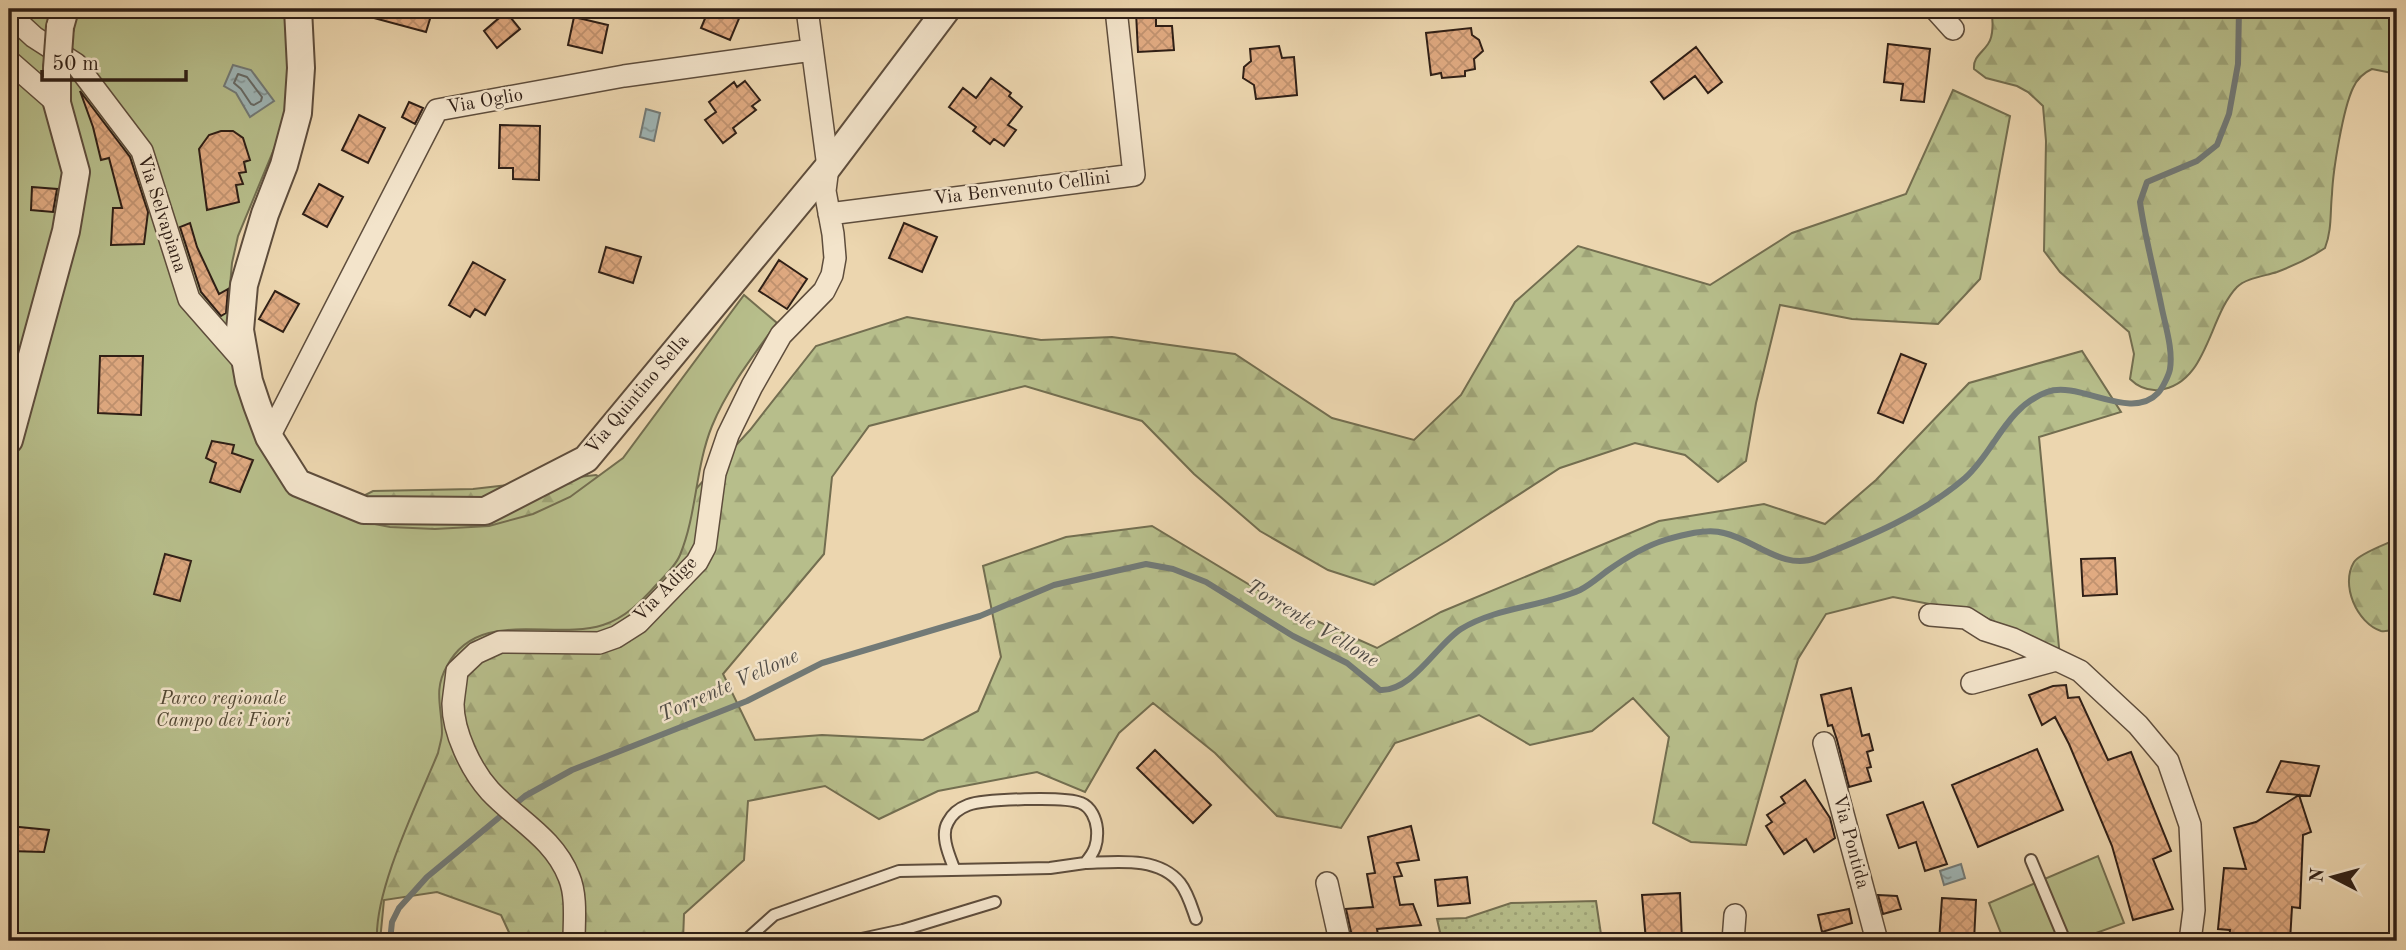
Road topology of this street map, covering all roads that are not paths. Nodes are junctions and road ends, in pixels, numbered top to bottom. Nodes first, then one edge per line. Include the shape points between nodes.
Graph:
1 (298, 9) edge
2 (807, 9) edge
3 (947, 9) edge
4 (1116, 9) edge
5 (1935, 9) edge
6 (9, 14) edge
7 (62, 18) edge
8 (1952, 29) dead end
9 (812, 50) junction
10 (9, 61) edge
11 (57, 103) junction
12 (828, 167) junction
13 (829, 214) junction
14 (246, 363) junction
15 (269, 437) junction
16 (9, 440) edge
17 (1930, 615) dead end
18 (2056, 660) junction
19 (1972, 683) dead end
20 (1824, 743) dead end
21 (2031, 860) dead end
22 (1085, 863) junction
23 (954, 869) junction
24 (1327, 883) dead end
25 (995, 902) dead end
26 (1735, 915) dead end
27 (1196, 919) dead end
28 (574, 941) edge
29 (745, 941) edge
30 (852, 941) edge
31 (1340, 941) edge
32 (1733, 941) edge
33 (1877, 941) edge
34 (2065, 941) edge
35 (2190, 941) edge

1 - 14 street, Via Quintino Sella via 302,68 298,113 244,285 240,330
2 - 9 street, Via Adige
3 - 12 street
4 - 13 street, Via Benvenuto Cellini via 1134,174
5 - 8 street
6 - 14 street, Via Selvapiana via 76,64 142,151 189,299
7 - 11 street, bridge
9 - 12 street, Via Adige
9 - 15 street, Via Oglio via 624,76 437,110
10 - 11 street
11 - 16 street via 76,172 66,232
12 - 13 street, Via Adige via 825,191
12 - 15 street, Via Quintino Sella via 586,459 485,511 364,510 298,483
13 - 28 street, Via Adige via 835,258 832,275 824,291 782,335 752,386 715,473 705,547 697,562 638,623 616,636 599,643 500,642 476,653 457,671 453,706 463,752 490,791 560,857 570,880
14 - 15 street, Via Quintino Sella
17 - 18 street via 1966,618
18 - 19 street
18 - 35 street via 2080,671 2138,725 2168,761 2190,825 2194,910
20 - 33 street, Via Pontida
21 - 34 lane
22 - 23 lane
22 - 23 lane via 1098,839 1092,811 1066,800 1026,799 971,804 958,810 947,822 944,836
22 - 27 lane via 1141,863 1167,871 1181,885
23 - 29 lane via 899,871 866,880 775,915
24 - 31 street
25 - 30 lane
26 - 32 street

